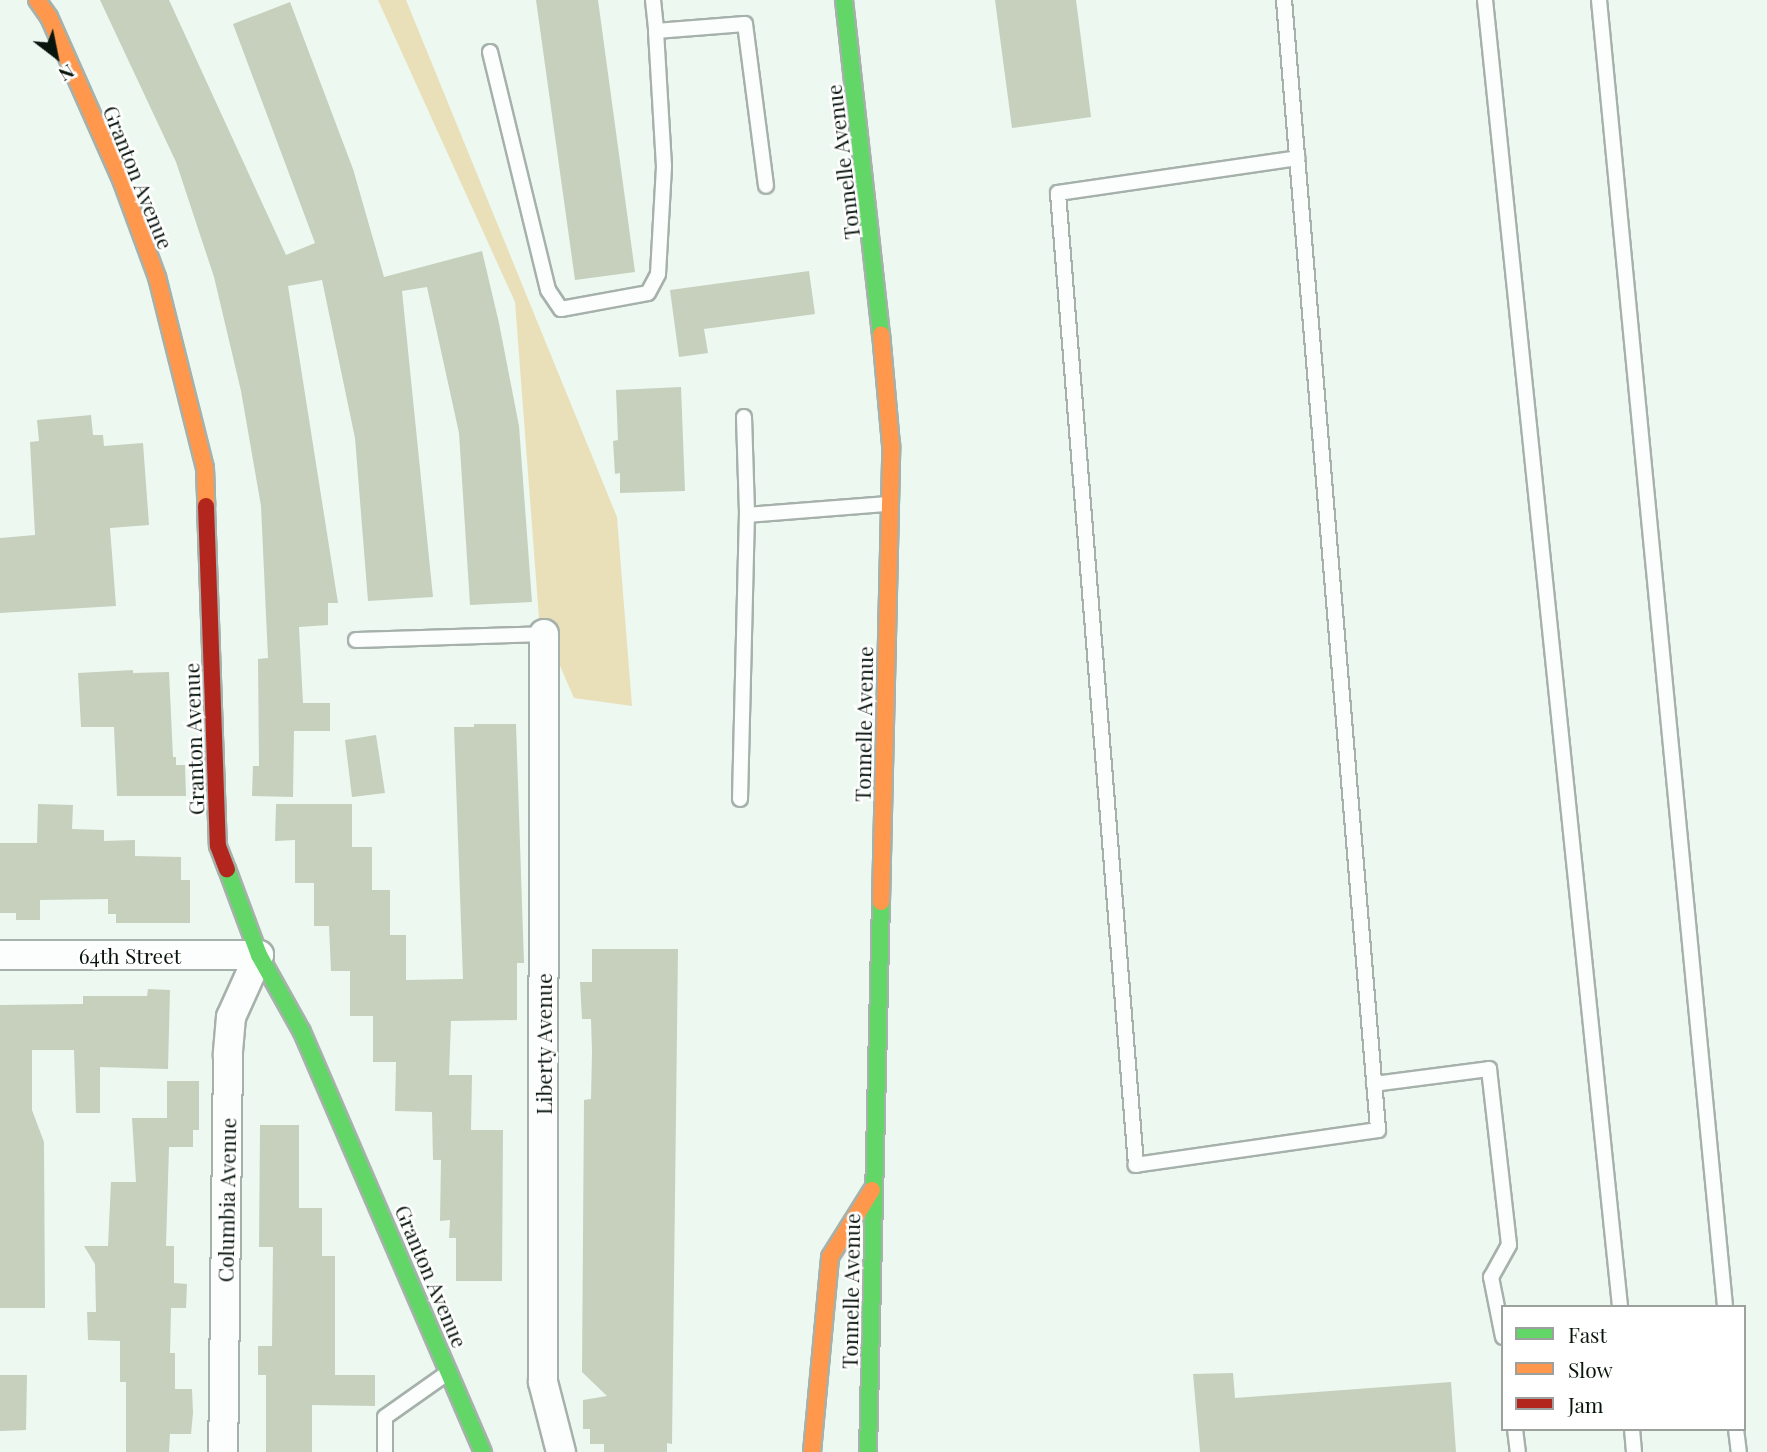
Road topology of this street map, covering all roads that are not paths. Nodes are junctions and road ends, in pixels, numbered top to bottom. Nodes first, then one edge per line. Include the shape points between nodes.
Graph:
1 (37, 0) edge
2 (653, 0) edge
3 (844, 0) edge
4 (1284, 0) edge
5 (1485, 0) edge
6 (1599, 0) edge
7 (656, 31) junction
8 (490, 52) dead end
9 (1297, 158) junction
10 (766, 186) dead end
11 (744, 418) dead end
12 (889, 504) junction
13 (747, 514) junction
14 (544, 634) joint
15 (356, 640) dead end
16 (740, 799) dead end
17 (0, 955) edge
18 (259, 955) junction
19 (1374, 1084) junction
20 (873, 1188) junction
21 (1620, 1305) edge
22 (1725, 1305) edge
23 (1501, 1327) edge
24 (450, 1371) junction
25 (1515, 1431) edge
26 (1632, 1431) edge
27 (1736, 1431) edge
28 (223, 1452) edge
29 (384, 1452) edge
30 (483, 1452) edge
31 (561, 1452) edge
32 (812, 1452) edge
33 (868, 1452) edge
34 (1518, 1452) edge
35 (1634, 1452) edge
36 (1739, 1452) edge

1 - 18 main road, Granton Avenue via 49,17 131,205 156,277 205,468 218,846
2 - 7 lane
3 - 12 main road, Tonnelle Avenue via 890,428
4 - 9 lane
5 - 21 lane
6 - 22 lane
7 - 8 lane via 664,166 657,274 648,293 561,309 548,290
7 - 10 lane via 745,24
9 - 19 lane
9 - 19 lane via 1058,192 1136,1165 1378,1130
11 - 13 lane
12 - 13 lane
12 - 20 main road, Tonnelle Avenue
13 - 16 lane
14 - 15 lane
14 - 31 street, Liberty Avenue via 543,1382
17 - 18 street, 64th Street
18 - 24 main road, Granton Avenue via 302,1032
18 - 28 street, Columbia Avenue via 231,1017 228,1055
19 - 23 lane via 1489,1069 1509,1245 1491,1277
20 - 32 main road via 830,1257
20 - 33 main road, Tonnelle Avenue
24 - 29 lane via 385,1417
24 - 30 main road, Granton Avenue
25 - 34 lane
26 - 35 lane
27 - 36 lane

